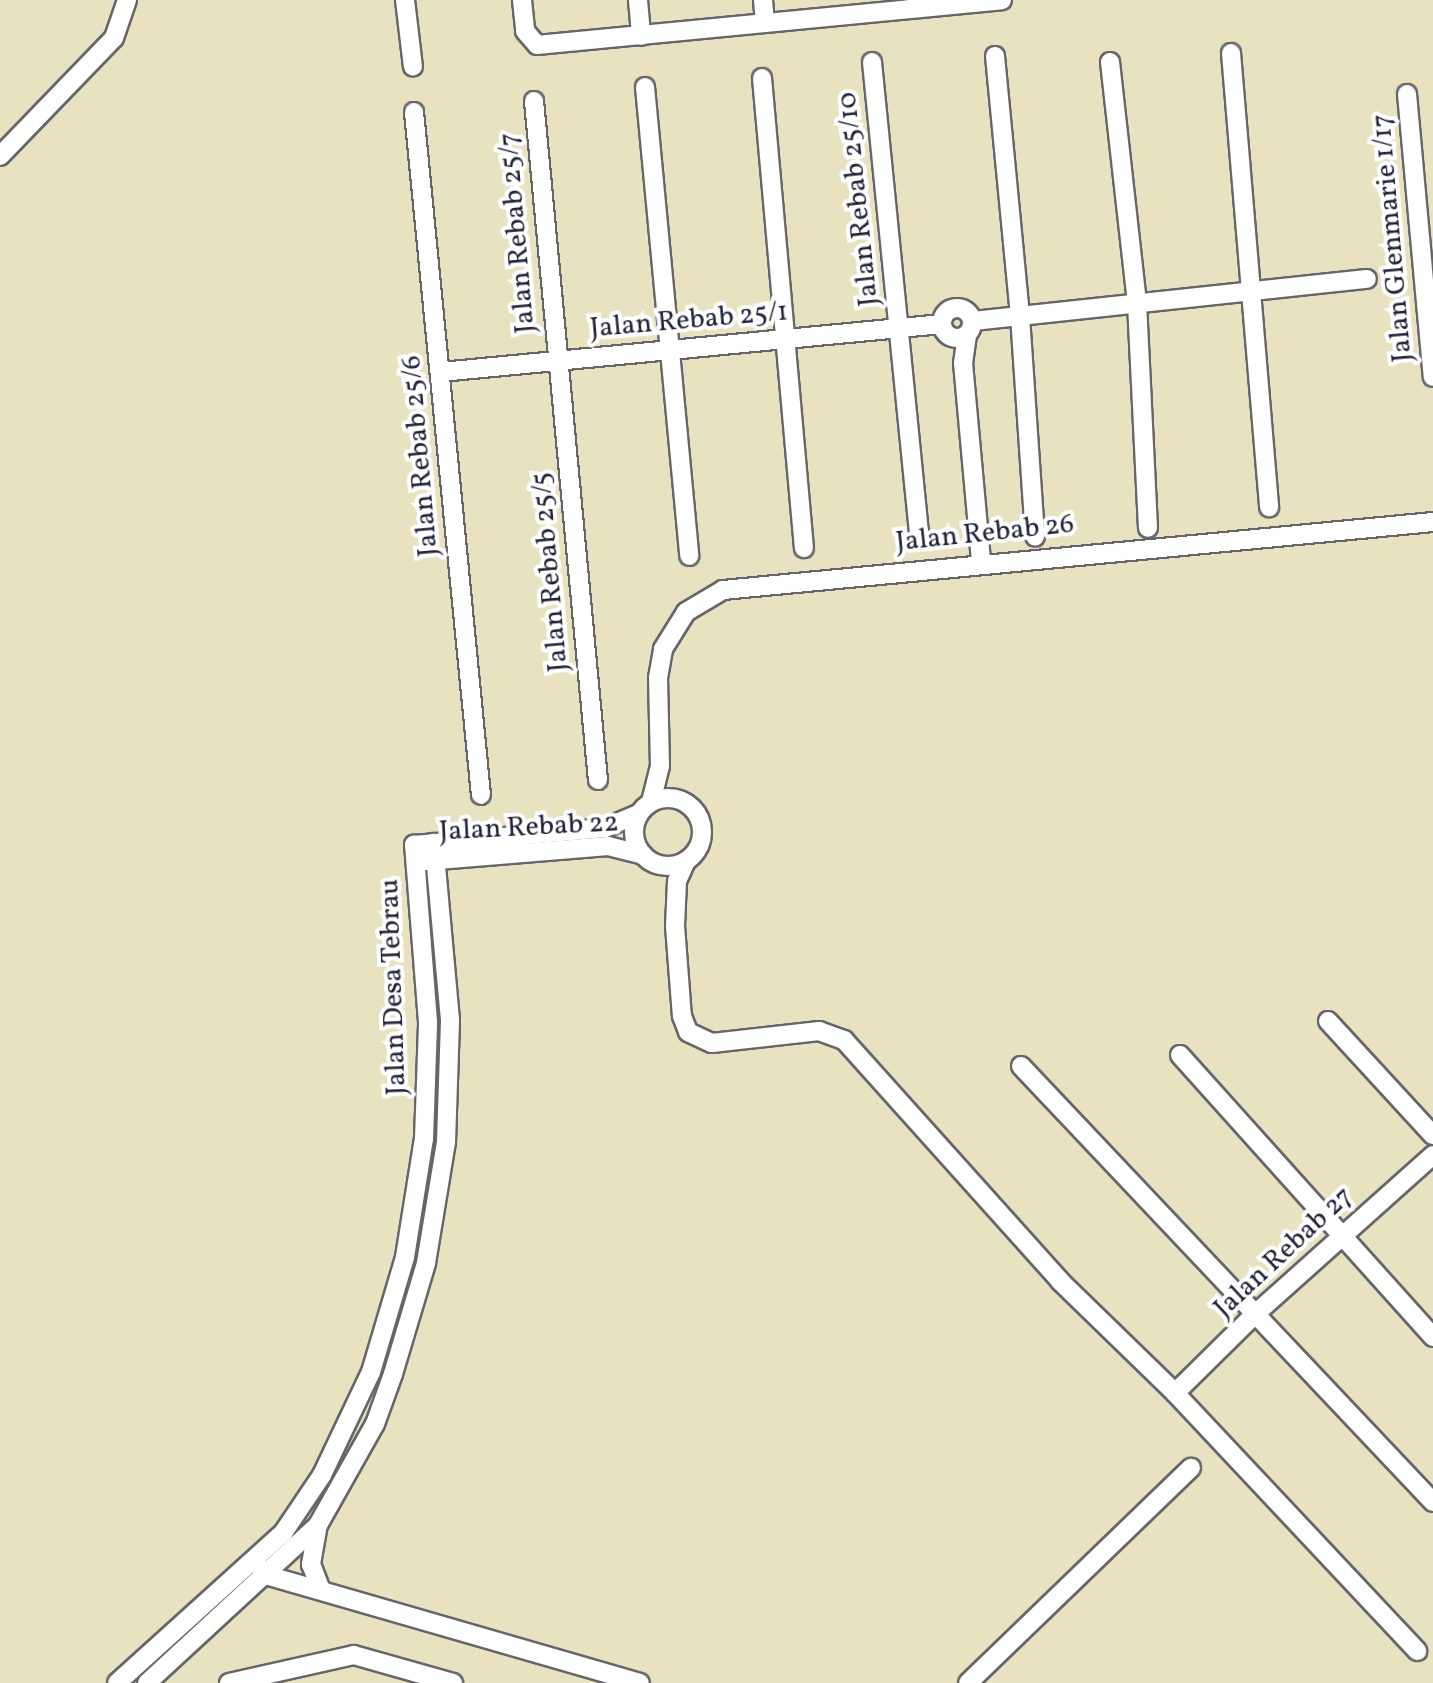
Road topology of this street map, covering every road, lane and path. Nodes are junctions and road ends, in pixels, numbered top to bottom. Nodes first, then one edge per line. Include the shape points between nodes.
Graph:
1 (127, 0) edge
2 (405, 0) edge
3 (522, 0) edge
4 (638, 0) edge
5 (763, 0) edge
6 (1002, 0) edge
7 (891, 5) edge
8 (765, 23) junction
9 (642, 36) junction
10 (1231, 53) dead end
11 (995, 56) dead end
12 (872, 62) dead end
13 (1110, 62) dead end
14 (413, 67) dead end
15 (762, 78) dead end
16 (644, 86) dead end
17 (1408, 94) dead end
18 (534, 101) dead end
19 (414, 112) dead end
20 (0, 156) edge
21 (1426, 230) edge
22 (1367, 279) dead end
23 (1254, 291) junction
24 (1137, 304) junction
25 (1020, 316) junction
26 (900, 329) junction
27 (958, 329) junction
28 (786, 341) junction
29 (669, 351) junction
30 (558, 359) junction
31 (441, 372) junction
32 (1433, 377) edge
33 (1270, 508) dead end
34 (1433, 522) edge
35 (1148, 528) dead end
36 (1035, 536) dead end
37 (920, 539) dead end
38 (804, 548) dead end
39 (689, 556) dead end
40 (981, 562) junction
41 (660, 742) junction
42 (598, 780) dead end
43 (481, 795) dead end
44 (680, 799) junction
45 (645, 808) junction
46 (425, 853) junction
47 (472, 857) junction
48 (649, 859) junction
49 (686, 861) junction
50 (440, 910) junction
51 (675, 926) junction
52 (1328, 1021) dead end
53 (1180, 1055) dead end
54 (1020, 1066) dead end
55 (1433, 1136) edge
56 (1433, 1155) edge
57 (1343, 1240) junction
58 (1254, 1316) junction
59 (1433, 1337) edge
60 (1175, 1392) junction
61 (1191, 1468) dead end
62 (1433, 1502) edge
63 (318, 1525) junction
64 (260, 1568) junction
65 (320, 1590) junction
66 (1417, 1651) dead end
67 (117, 1683) edge
68 (146, 1683) edge
69 (229, 1683) edge
70 (453, 1683) edge
71 (640, 1683) edge
72 (968, 1683) edge

1 - 20 street via 114,38
2 - 14 street
3 - 9 street via 525,31 537,44
4 - 9 street
5 - 8 street
6 - 7 street
7 - 8 street
8 - 9 street
10 - 23 street
11 - 25 street
12 - 26 street, Jalan Rebab 25/10
13 - 24 street
15 - 28 street
16 - 29 street
17 - 21 street, Jalan Glenmarie 1/17
18 - 30 street, Jalan Rebab 25/7
19 - 31 street, Jalan Rebab 25/6
21 - 32 street, Jalan Glenmarie 1/17
22 - 23 street, Jalan Rebab 25/1
23 - 24 street, Jalan Rebab 25/1
23 - 33 street
24 - 25 street, Jalan Rebab 25/1
24 - 35 street
25 - 27 street, Jalan Rebab 25/1
25 - 36 street
26 - 27 street, Jalan Rebab 25/1
26 - 28 street, Jalan Rebab 25/1
26 - 37 street, Jalan Rebab 25/10
27 - 40 street
28 - 29 street, Jalan Rebab 25/1
28 - 38 street
29 - 30 street, Jalan Rebab 25/1
29 - 39 street
30 - 31 street, Jalan Rebab 25/1
30 - 42 street, Jalan Rebab 25/5
31 - 43 street, Jalan Rebab 25/6
34 - 40 street, Jalan Rebab 26
40 - 41 street, Jalan Rebab 26 via 709,595 686,612 664,649
41 - 44 street, Jalan Rebab 26
41 - 45 street, Jalan Rebab 26 via 659,777
44 - 45 street
44 - 49 street via 702,828 700,844
45 - 46 street, Jalan Rebab 22 via 605,828
45 - 48 street via 634,831
46 - 47 street, Jalan Rebab 22
46 - 50 street, Jalan Desa Tebrau
46 - 64 street, Jalan Desa Tebrau via 428,1088 405,1256 354,1417
47 - 48 street, Jalan Rebab 22 via 608,846
47 - 50 street via 452,874
48 - 49 street
48 - 51 street via 666,884
49 - 51 street
50 - 63 street, Jalan Desa Tebrau via 450,1086 430,1244 375,1424
51 - 60 street via 682,1016 693,1037 712,1043 836,1034 1060,1281
52 - 55 street
53 - 57 street
54 - 58 street
56 - 57 street, Jalan Rebab 27
57 - 58 street, Jalan Rebab 27
57 - 59 street
58 - 60 street, Jalan Rebab 27
58 - 62 street
60 - 66 street
61 - 72 street
63 - 64 street, Jalan Desa Tebrau
63 - 65 street via 311,1564
64 - 65 street
64 - 67 street, Jalan Desa Tebrau
64 - 68 street, Jalan Desa Tebrau
65 - 71 street
69 - 70 street via 354,1655

